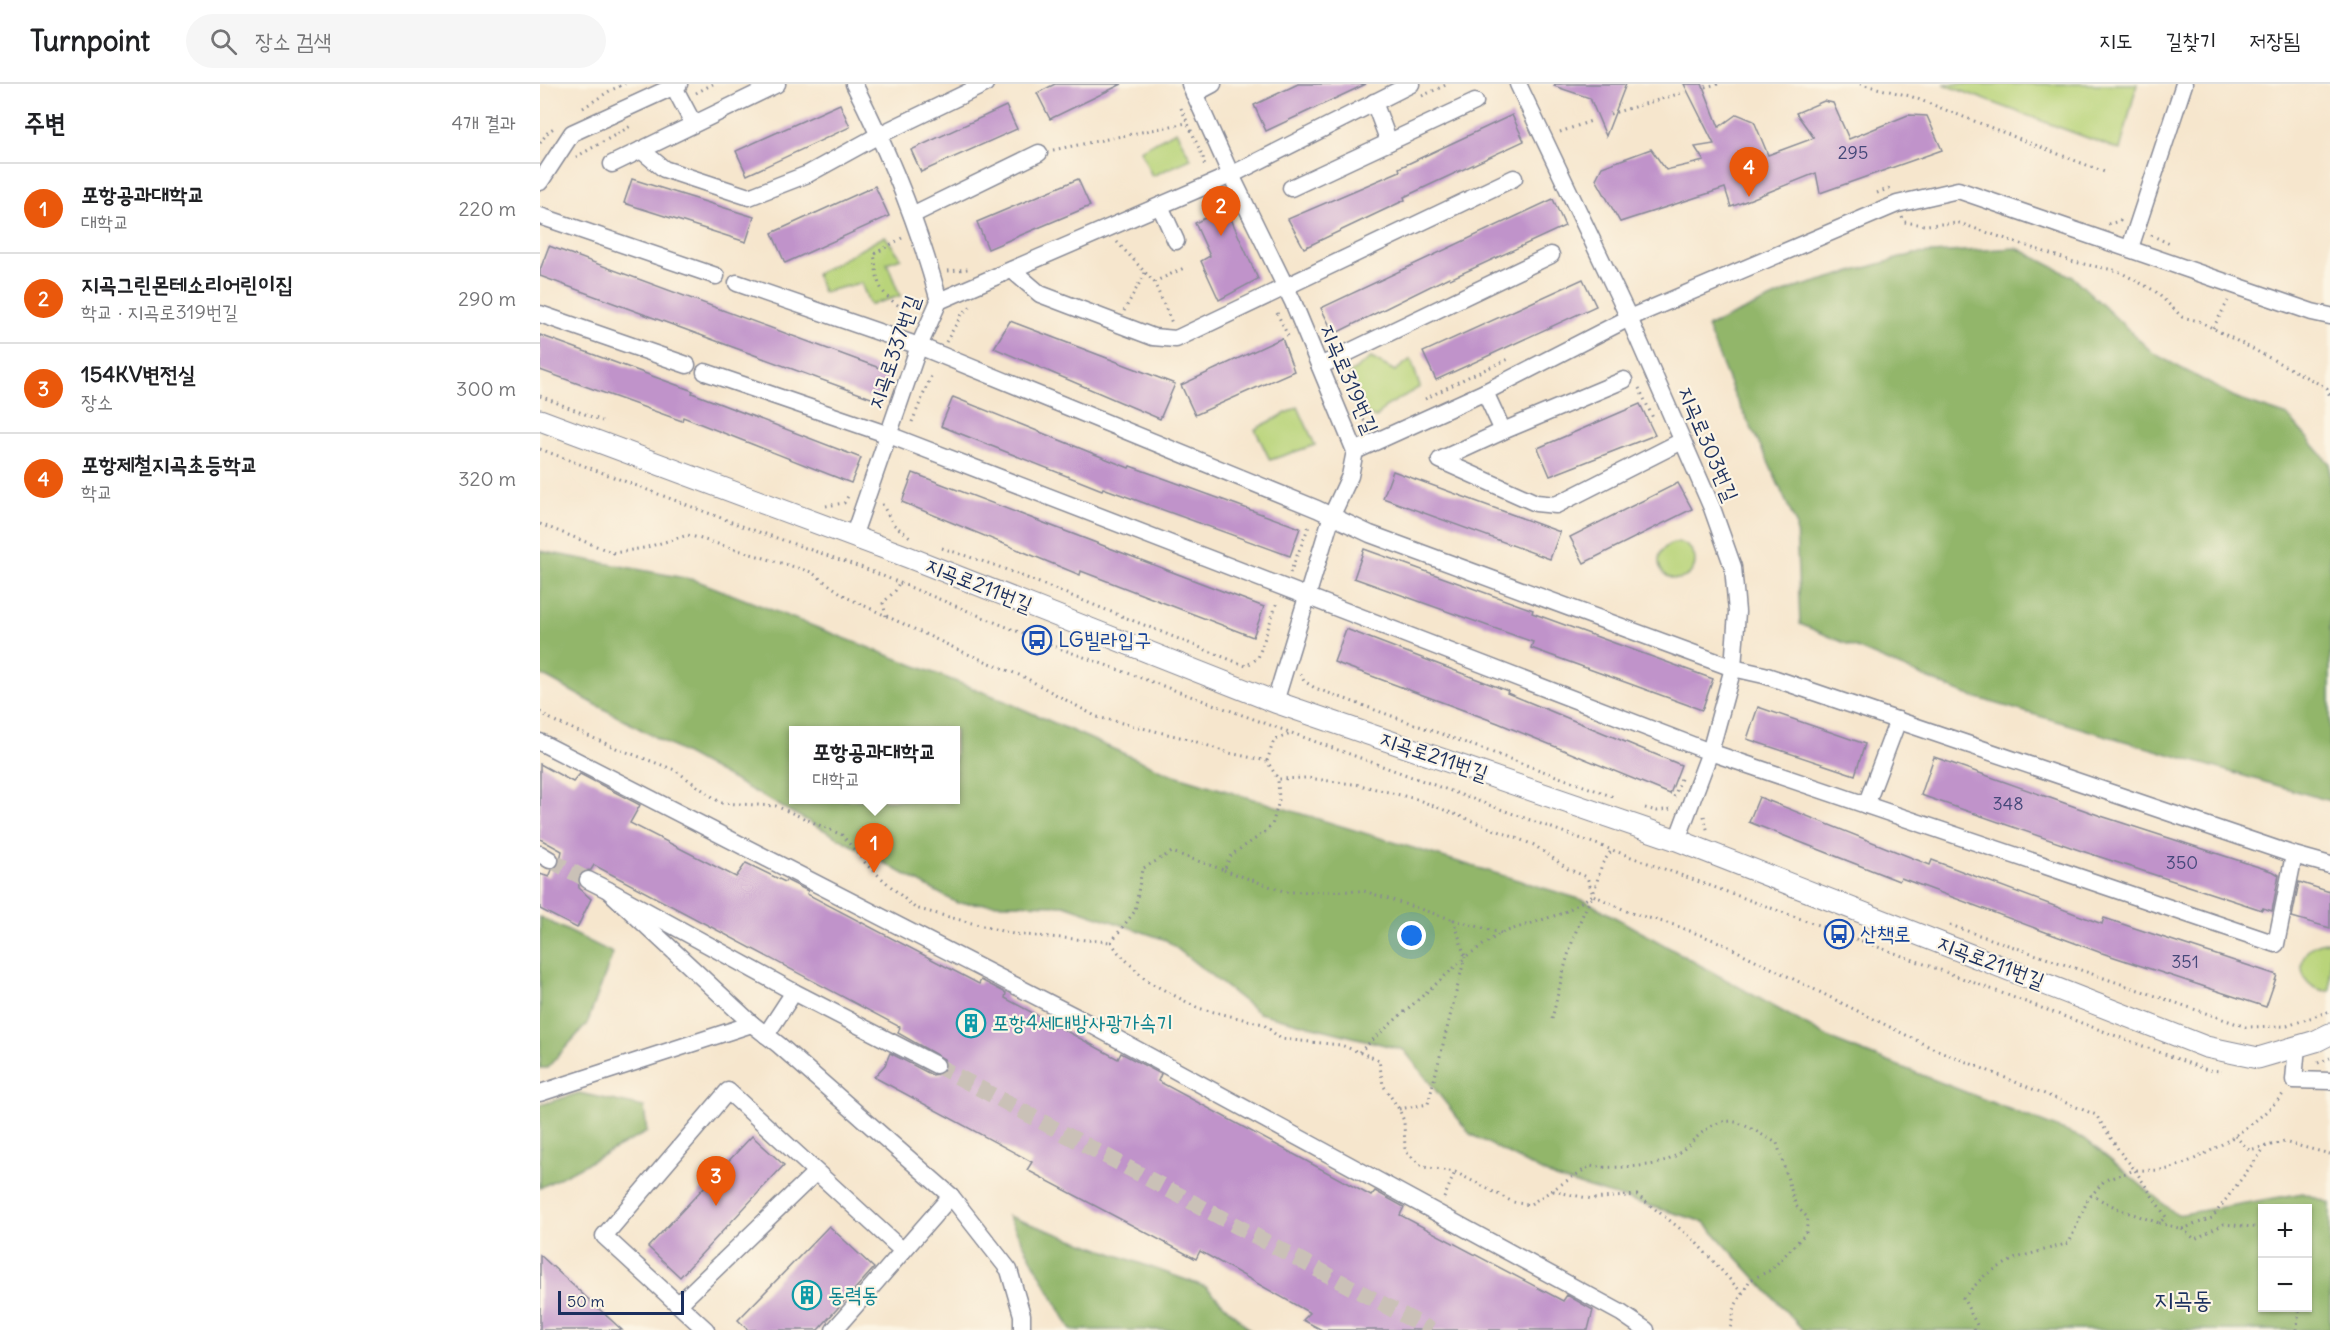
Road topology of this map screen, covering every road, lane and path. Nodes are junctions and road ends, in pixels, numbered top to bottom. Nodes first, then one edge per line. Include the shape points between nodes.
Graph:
1 (713, 84) edge
2 (777, 84) edge
3 (854, 84) edge
4 (985, 84) edge
5 (1213, 84) edge
6 (1411, 84) edge
7 (1518, 84) edge
8 (1718, 84) edge
9 (1860, 84) edge
10 (2184, 84) edge
11 (1705, 87) dead end
12 (682, 88) edge
13 (1192, 89) edge
14 (1686, 93) dead end
15 (1374, 102) junction
16 (1475, 102) dead end
17 (1179, 104) dead end
18 (1610, 114) dead end
19 (1594, 120) dead end
20 (636, 123) dead end
21 (693, 123) junction
22 (1186, 123) junction
23 (1560, 132) dead end
24 (879, 135) junction
25 (1389, 142) junction
26 (641, 150) junction
27 (1040, 153) joint
28 (572, 160) dead end
29 (612, 164) dead end
30 (1197, 172) dead end
31 (2107, 173) dead end
32 (1231, 175) junction
33 (1514, 178) dead end
34 (540, 182) edge
35 (1291, 188) dead end
36 (1160, 206) junction
37 (1913, 214) dead end
38 (912, 215) junction
39 (540, 216) edge
40 (2148, 231) dead end
41 (1114, 239) dead end
42 (1176, 240) dead end
43 (905, 247) dead end
44 (2179, 247) dead end
45 (2130, 248) junction
46 (1551, 255) dead end
47 (1186, 267) dead end
48 (974, 268) dead end
49 (1012, 270) junction
50 (947, 271) dead end
51 (1145, 273) junction
52 (716, 276) dead end
53 (1154, 282) junction
54 (737, 284) dead end
55 (1285, 286) junction
56 (2218, 296) dead end
57 (939, 301) junction
58 (976, 302) dead end
59 (540, 314) edge
60 (918, 315) dead end
61 (2330, 316) edge
62 (1629, 318) junction
63 (1117, 324) junction
64 (2213, 328) junction
65 (1179, 338) junction
66 (945, 343) dead end
67 (919, 346) junction
68 (687, 365) dead end
69 (1320, 366) junction
70 (705, 372) dead end
71 (932, 374) dead end
72 (1468, 376) dead end
73 (1624, 380) joint
74 (1485, 392) junction
75 (2330, 397) edge
76 (1417, 404) dead end
77 (1357, 414) dead end
78 (1383, 419) dead end
79 (540, 420) edge
80 (909, 429) dead end
81 (1658, 429) dead end
82 (1503, 431) junction
83 (889, 435) junction
84 (1682, 441) junction
85 (540, 449) edge
86 (1355, 451) junction
87 (1332, 515) junction
88 (889, 516) dead end
89 (540, 524) edge
90 (1309, 526) dead end
91 (853, 537) junction
92 (914, 540) dead end
93 (935, 546) dead end
94 (1290, 575) dead end
95 (899, 583) junction
96 (1306, 594) junction
97 (1276, 602) dead end
98 (886, 616) junction
99 (1734, 668) junction
100 (1297, 669) dead end
101 (1275, 702) junction
102 (540, 712) edge
103 (1898, 720) junction
104 (1292, 733) junction
105 (540, 742) edge
106 (1710, 752) junction
107 (1267, 761) junction
108 (1278, 779) junction
109 (1675, 790) dead end
110 (1624, 801) dead end
111 (1635, 805) dead end
112 (1866, 805) junction
113 (1677, 840) junction
114 (1611, 851) junction
115 (2294, 855) junction
116 (2330, 864) edge
117 (1224, 870) junction
118 (588, 880) tunnel mouth
119 (608, 890) junction
120 (1593, 895) junction
121 (1454, 920) junction
122 (1949, 925) dead end
123 (1501, 933) junction
124 (1111, 942) junction
125 (1465, 957) junction
126 (794, 992) junction
127 (2330, 1011) edge
128 (1552, 1019) dead end
129 (752, 1024) junction
130 (2330, 1034) edge
131 (766, 1035) junction
132 (1359, 1052) junction
133 (2330, 1058) edge
134 (2296, 1064) junction
135 (936, 1065) tunnel mouth
136 (2228, 1071) dead end
137 (2330, 1080) edge
138 (540, 1093) edge
139 (1400, 1109) junction
140 (2235, 1136) junction
141 (2266, 1146) junction
142 (2330, 1154) edge
143 (2135, 1170) junction
144 (816, 1172) junction
145 (1455, 1172) junction
146 (1552, 1191) junction
147 (2091, 1195) junction
148 (951, 1196) junction
149 (1438, 1214) junction
150 (2159, 1223) junction
151 (2258, 1228) edge
152 (2182, 1229) junction
153 (903, 1251) junction
154 (1742, 1293) junction
155 (680, 1303) junction
156 (2299, 1312) edge
157 (706, 1330) edge
158 (835, 1330) edge
159 (1022, 1330) edge
160 (1646, 1330) edge
161 (1730, 1330) edge
162 (1974, 1330) edge
163 (2296, 1330) edge

1 - 12 path
2 - 21 street
3 - 24 street, 지곡로337번길
4 - 24 street
5 - 13 street
6 - 15 street
7 - 62 street, 지곡로303번길
8 - 11 path
9 - 31 path via 1910,96
10 - 45 street
12 - 21 street
12 - 34 street via 572,133
13 - 32 street, 지곡로319번길
14 - 18 path
15 - 25 street
15 - 32 street
16 - 25 street
17 - 22 path
19 - 23 path
20 - 28 path
21 - 26 street
22 - 27 path
22 - 30 path via 1206,168
24 - 26 street via 808,174 749,197 664,169
24 - 38 street, 지곡로337번길
25 - 35 street
26 - 29 street
27 - 38 street
32 - 36 street
32 - 55 street, 지곡로319번길
33 - 55 street
36 - 42 street
36 - 49 street
37 - 64 path via 1902,217 1904,222 1959,223 2074,262 2118,271 2155,291 2182,317
38 - 57 street, 지곡로337번길
39 - 52 street
40 - 44 path via 2153,237
41 - 51 path
43 - 60 path via 902,238 874,254 880,288 898,305
45 - 61 street
45 - 62 street via 1958,190 1897,204
46 - 69 street
47 - 53 path
48 - 50 path
49 - 57 street
49 - 63 street via 1040,294
51 - 53 path
51 - 63 path
53 - 65 path
54 - 67 street
55 - 65 street
55 - 69 street, 지곡로319번길
56 - 64 path via 2229,299
57 - 67 street, 지곡로337번길
58 - 66 path via 962,314
59 - 68 street
62 - 74 street
62 - 84 street, 지곡로303번길
63 - 65 street via 1153,337
64 - 75 path via 2326,388
67 - 83 street, 지곡로337번길
67 - 87 street
69 - 86 street, 지곡로319번길
70 - 83 street
71 - 80 path
72 - 76 path
73 - 81 path via 1634,377
73 - 82 street
74 - 82 street
74 - 86 street
77 - 78 path via 1368,424
79 - 91 main road, 지곡로211번길
82 - 84 street via 1440,460 1536,503 1556,505
83 - 91 street, 지곡로337번길
83 - 96 street
84 - 99 street, 지곡로303번길 via 1733,567 1737,612
85 - 95 path
86 - 87 street, 지곡로319번길 via 1350,476
87 - 96 street, 지곡로319번길
87 - 99 street via 1370,534
88 - 92 path via 893,524
89 - 98 path via 614,553 688,536 811,572 848,598
90 - 94 path
91 - 101 main road, 지곡로211번길
93 - 97 path via 997,566 1246,666 1258,658
95 - 98 path via 884,603
95 - 104 path via 1048,644
96 - 101 street, 지곡로319번길
96 - 106 street
98 - 107 path via 1024,677 1097,717
99 - 103 street
99 - 106 street, 지곡로303번길
100 - 110 path via 1304,681 1315,688
101 - 113 main road, 지곡로211번길
102 - 124 path via 616,748 675,770 721,803 776,806 842,835 867,865 915,908 1013,934
103 - 112 street
103 - 115 street
104 - 107 path via 1274,740
104 - 114 path
105 - 149 street via 1088,1023
106 - 112 street
106 - 113 street, 지곡로303번길
107 - 108 path
108 - 117 path via 1280,801 1272,825 1231,855
108 - 120 path via 1307,778 1360,785 1426,803 1534,844 1568,869 1587,877
109 - 111 path via 1672,809 1657,811
112 - 115 street via 2276,944
113 - 134 main road, 지곡로211번길 via 2206,1047
114 - 120 path via 1602,864
114 - 136 path via 2206,1070
115 - 116 street
117 - 121 path via 1286,892 1364,891
117 - 124 path via 1172,852 1143,869 1135,911
118 - 119 street
119 - 126 street
119 - 129 street
120 - 123 path via 1563,913
120 - 128 path via 1565,962
120 - 143 path via 1631,913 1719,942 1930,1047 2096,1115
121 - 123 path
121 - 125 path
122 - 127 path via 2246,1027 2287,1026
123 - 125 path
124 - 132 path via 1147,981 1198,1008 1263,1024 1281,1039 1341,1045
125 - 132 path
125 - 139 path via 1428,1104
126 - 131 street
126 - 135 street
129 - 131 street
129 - 138 street
130 - 134 main road, 지곡로211번길
131 - 148 street
132 - 139 path via 1379,1060 1383,1085
133 - 134 path
134 - 137 street
134 - 140 path via 2279,1099
139 - 145 path via 1405,1151 1423,1167
140 - 141 path via 2249,1150
140 - 143 path via 2167,1169
141 - 142 path via 2284,1142
141 - 152 path via 2212,1218
143 - 147 path via 2105,1180
143 - 150 path via 2166,1217
144 - 153 street
144 - 155 street
144 - 155 street via 728,1091 604,1236
145 - 146 path via 1513,1203 1528,1205
145 - 149 path
146 - 154 path via 1592,1199 1638,1195 1692,1238
146 - 154 path via 1590,1166 1643,1165 1668,1160 1716,1124 1735,1122 1776,1143 1796,1206 1808,1218 1806,1233 1771,1270 1750,1280
147 - 150 path
147 - 162 path via 2069,1243 2016,1258 1986,1274 1963,1298 1977,1325
148 - 153 street
148 - 159 street via 1009,1270 1022,1315
149 - 160 street
150 - 152 path
151 - 152 path via 2224,1224 2195,1239
153 - 158 street
154 - 161 path
155 - 157 street
156 - 163 path

